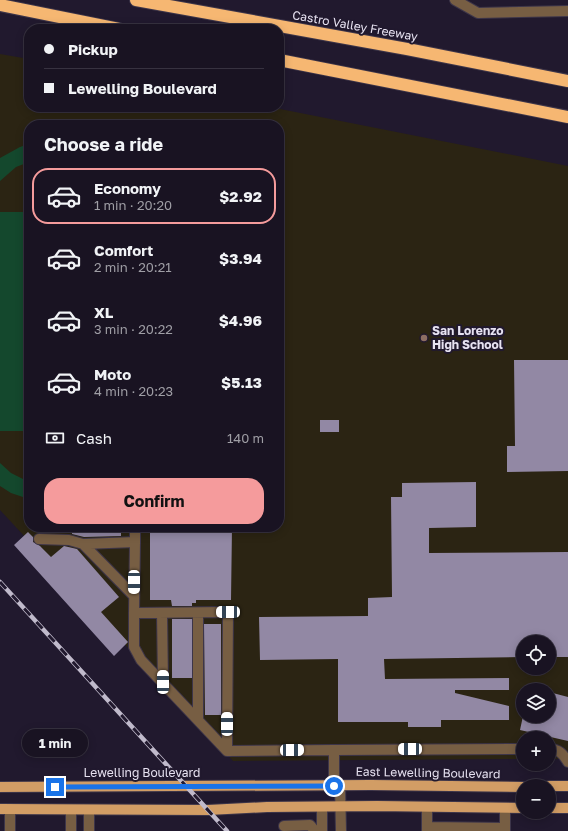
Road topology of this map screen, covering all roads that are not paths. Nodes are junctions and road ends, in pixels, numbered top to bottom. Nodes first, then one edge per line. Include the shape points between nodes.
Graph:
1 (136, 0) edge
2 (454, 0) edge
3 (0, 6) edge
4 (568, 11) edge
5 (93, 24) edge
6 (268, 24) edge
7 (284, 27) edge
8 (284, 61) edge
9 (568, 81) edge
10 (568, 117) edge
11 (134, 532) edge
12 (39, 539) dead end
13 (135, 542) junction
14 (83, 544) junction
15 (134, 596) junction
16 (134, 613) junction
17 (162, 613) junction
18 (198, 613) junction
19 (163, 682) junction
20 (198, 720) junction
21 (516, 749) edge
22 (334, 750) junction
23 (556, 750) edge
24 (227, 751) junction
25 (568, 762) edge
26 (337, 785) junction
27 (261, 786) joint
28 (556, 786) edge
29 (568, 786) edge
30 (0, 787) edge
31 (516, 787) edge
32 (322, 807) junction
33 (341, 807) junction
34 (427, 807) junction
35 (505, 808) junction
36 (516, 808) edge
37 (556, 808) edge
38 (568, 808) edge
39 (5, 809) edge
40 (71, 810) junction
41 (89, 810) junction
42 (284, 826) dead end
43 (427, 829) edge
44 (505, 829) edge
45 (10, 831) edge
46 (71, 831) edge
47 (89, 831) edge
48 (315, 831) edge
49 (322, 831) edge
50 (341, 831) edge

1 - 6 highway, Castro Valley Freeway
2 - 4 street via 478,12
3 - 5 highway
7 - 9 highway, Castro Valley Freeway
8 - 10 highway
11 - 13 street
12 - 14 street via 69,540
13 - 14 street
13 - 15 street
14 - 15 street
15 - 16 street
16 - 17 street
16 - 19 street via 134,647 141,660
17 - 18 street
17 - 19 street
18 - 20 street
18 - 24 street via 228,612
19 - 20 street
20 - 24 street
21 - 22 street
22 - 24 street
22 - 26 street
23 - 25 street via 563,753
26 - 27 main road, East Lewelling Boulevard
26 - 31 main road, East Lewelling Boulevard
26 - 33 street
27 - 30 main road, Lewelling Boulevard
28 - 29 main road
32 - 33 main road
32 - 41 main road
32 - 49 street
33 - 34 main road
33 - 50 street
34 - 35 main road
34 - 43 street
35 - 36 main road
35 - 44 street
37 - 38 main road
39 - 40 main road
39 - 45 street
40 - 41 main road
40 - 46 street
41 - 47 street
42 - 48 street via 310,825
43 - 44 street

